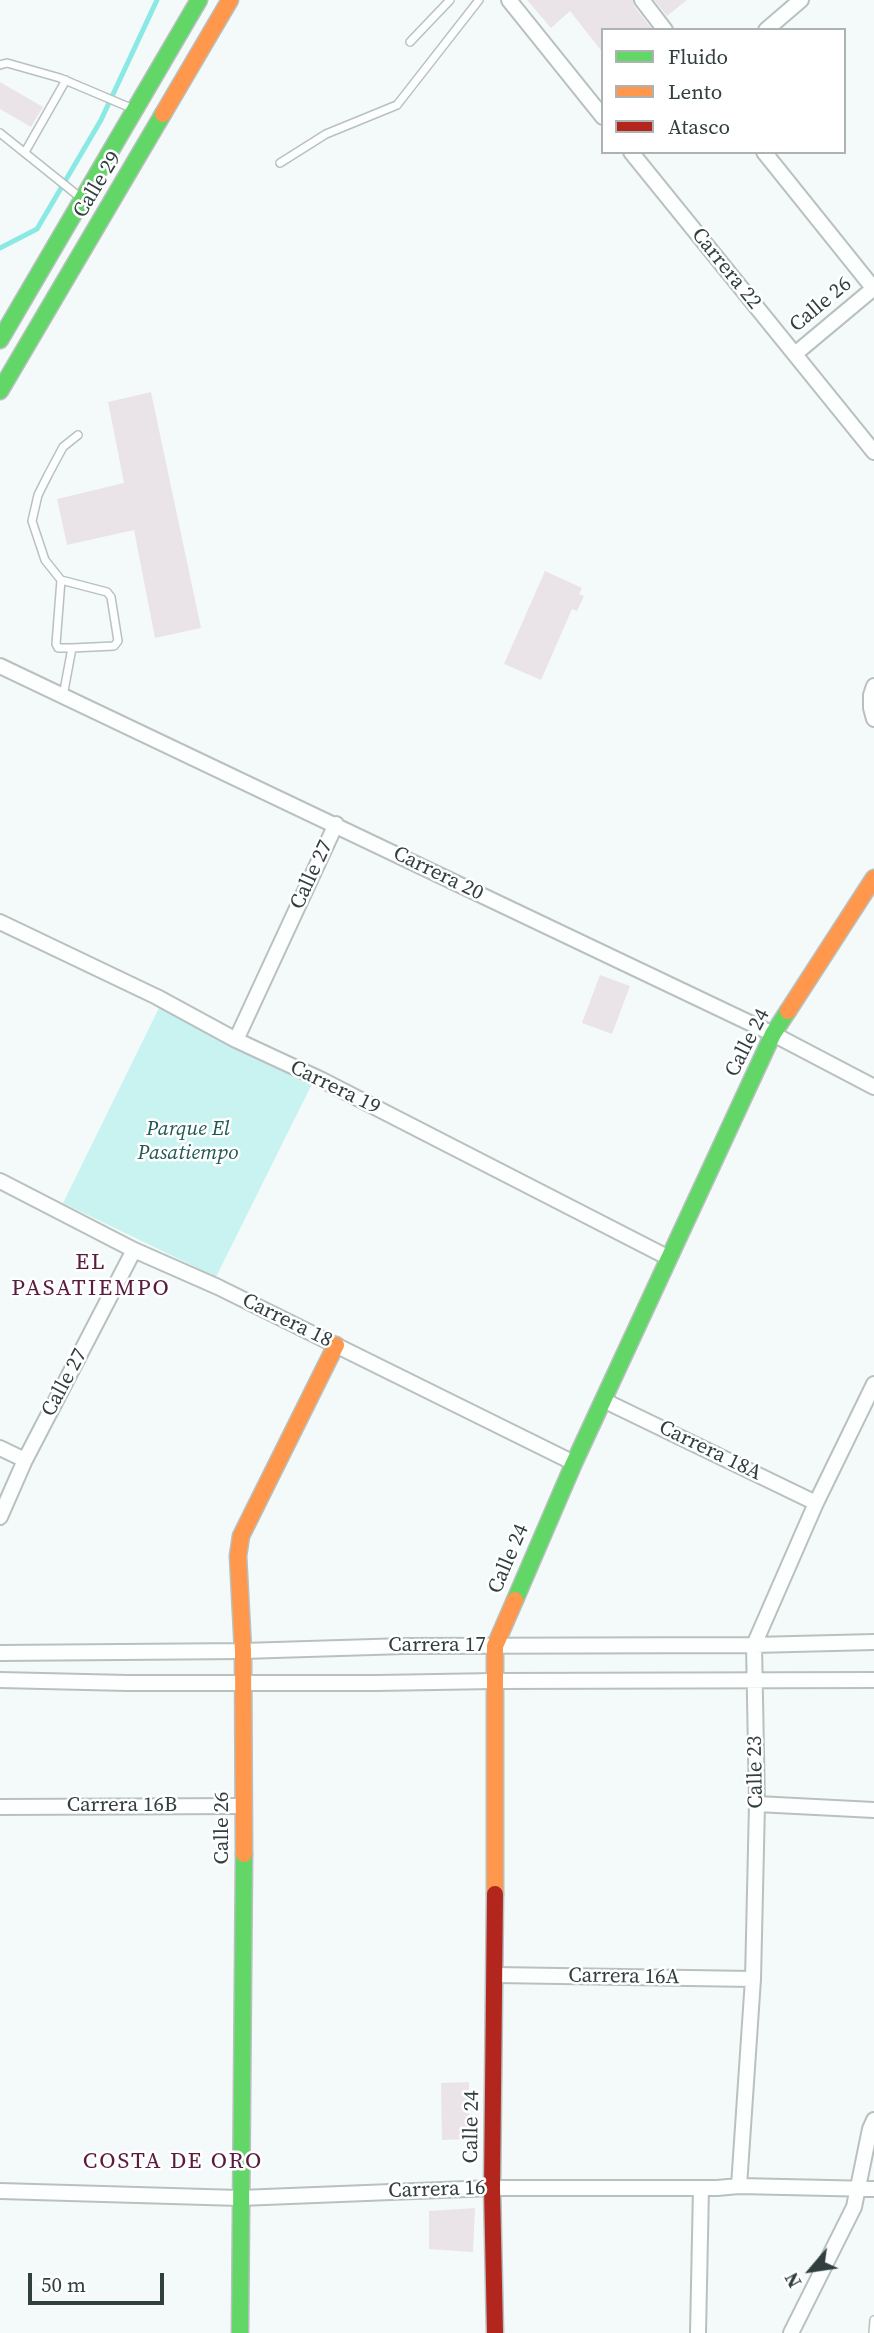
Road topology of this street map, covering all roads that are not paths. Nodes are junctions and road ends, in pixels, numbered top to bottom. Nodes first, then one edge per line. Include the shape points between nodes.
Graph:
1 (200, 0) edge
2 (230, 0) edge
3 (450, 0) edge
4 (479, 0) edge
5 (509, 0) edge
6 (642, 0) edge
7 (801, 0) edge
8 (663, 28) edge
9 (768, 28) edge
10 (410, 42) dead end
11 (3, 64) edge
12 (66, 80) junction
13 (135, 110) junction
14 (601, 115) edge
15 (0, 133) edge
16 (25, 152) junction
17 (633, 154) edge
18 (766, 154) edge
19 (280, 163) dead end
20 (82, 199) junction
21 (874, 288) edge
22 (0, 340) edge
23 (795, 354) junction
24 (0, 391) edge
25 (78, 435) dead end
26 (874, 452) edge
27 (61, 580) junction
28 (72, 648) junction
29 (0, 666) edge
30 (874, 686) edge
31 (63, 697) junction
32 (874, 719) edge
33 (336, 824) junction
34 (874, 878) edge
35 (0, 922) edge
36 (773, 1034) junction
37 (236, 1040) junction
38 (874, 1087) edge
39 (0, 1181) edge
40 (134, 1250) junction
41 (669, 1258) junction
42 (336, 1345) junction
43 (873, 1388) edge
44 (603, 1400) junction
45 (0, 1448) edge
46 (24, 1460) junction
47 (574, 1463) junction
48 (816, 1503) junction
49 (0, 1517) edge
50 (874, 1642) edge
51 (754, 1645) junction
52 (495, 1646) junction
53 (243, 1651) junction
54 (0, 1653) edge
55 (0, 1680) edge
56 (874, 1680) edge
57 (494, 1681) junction
58 (754, 1681) junction
59 (243, 1682) junction
60 (757, 1804) junction
61 (244, 1806) junction
62 (0, 1807) edge
63 (874, 1810) edge
64 (495, 1975) junction
65 (752, 1979) junction
66 (874, 2120) edge
67 (739, 2186) junction
68 (492, 2188) junction
69 (701, 2188) junction
70 (858, 2189) junction
71 (874, 2189) edge
72 (0, 2191) edge
73 (240, 2198) junction
74 (874, 2320) edge
75 (240, 2333) edge
76 (495, 2333) edge
77 (698, 2333) edge
78 (791, 2333) edge
79 (873, 2333) edge

1 - 13 street, Calle 29
2 - 24 street, Calle 29
3 - 10 lane
4 - 19 lane via 397,105 326,134
5 - 14 street
6 - 8 street
7 - 9 street
11 - 12 lane
12 - 13 lane
12 - 16 lane
13 - 20 street, Calle 29
15 - 16 lane
16 - 20 lane
17 - 23 street, Carrera 22
18 - 21 street
20 - 22 street, Calle 29
21 - 23 street, Calle 26
23 - 26 street, Carrera 22
25 - 27 lane via 63,447 48,475 32,521 46,561
27 - 28 lane via 56,644
27 - 28 lane via 111,597 118,641 114,646
28 - 31 lane
29 - 31 street, Carrera 20
30 - 32 street
31 - 33 street, Carrera 20
33 - 36 street, Carrera 20
33 - 37 street, Calle 27
34 - 36 street, Calle 24
35 - 37 street, Carrera 19
36 - 38 street, Carrera 20
36 - 41 street, Calle 24
37 - 41 street, Carrera 19
39 - 40 street, Carrera 18
40 - 42 street, Carrera 18
40 - 46 street, Calle 27
41 - 44 street, Calle 24
42 - 47 street, Carrera 18
42 - 53 street, Calle 26 via 241,1536
43 - 48 street, Calle 23
44 - 47 street, Calle 24
44 - 48 street, Carrera 18A
45 - 46 street
46 - 49 street, Calle 27
47 - 52 street, Calle 24
48 - 51 street, Calle 23
50 - 51 street, Carrera 17
51 - 52 street, Carrera 17
51 - 58 street, Calle 23
52 - 53 street, Carrera 17
52 - 57 street, Calle 24
53 - 54 street, Carrera 17
53 - 59 street, Calle 26
55 - 59 street, Carrera 17
56 - 58 street, Carrera 17
57 - 58 street, Carrera 17
57 - 59 street, Carrera 17
57 - 64 street, Calle 24
58 - 60 street, Calle 23
59 - 61 street, Calle 26
60 - 63 street
60 - 65 street, Calle 23
61 - 62 street, Carrera 16B
61 - 73 street, Calle 26
64 - 65 street, Carrera 16A
64 - 68 street, Calle 24
65 - 67 street, Calle 23
66 - 70 street
67 - 69 street, Carrera 16
67 - 70 street, Carrera 16
68 - 69 street, Carrera 16
68 - 73 street, Carrera 16
68 - 76 street, Calle 24
69 - 77 street
70 - 71 street, Carrera 16
70 - 78 street via 854,2207
72 - 73 street, Carrera 16
73 - 75 street, Calle 26
74 - 79 lane

